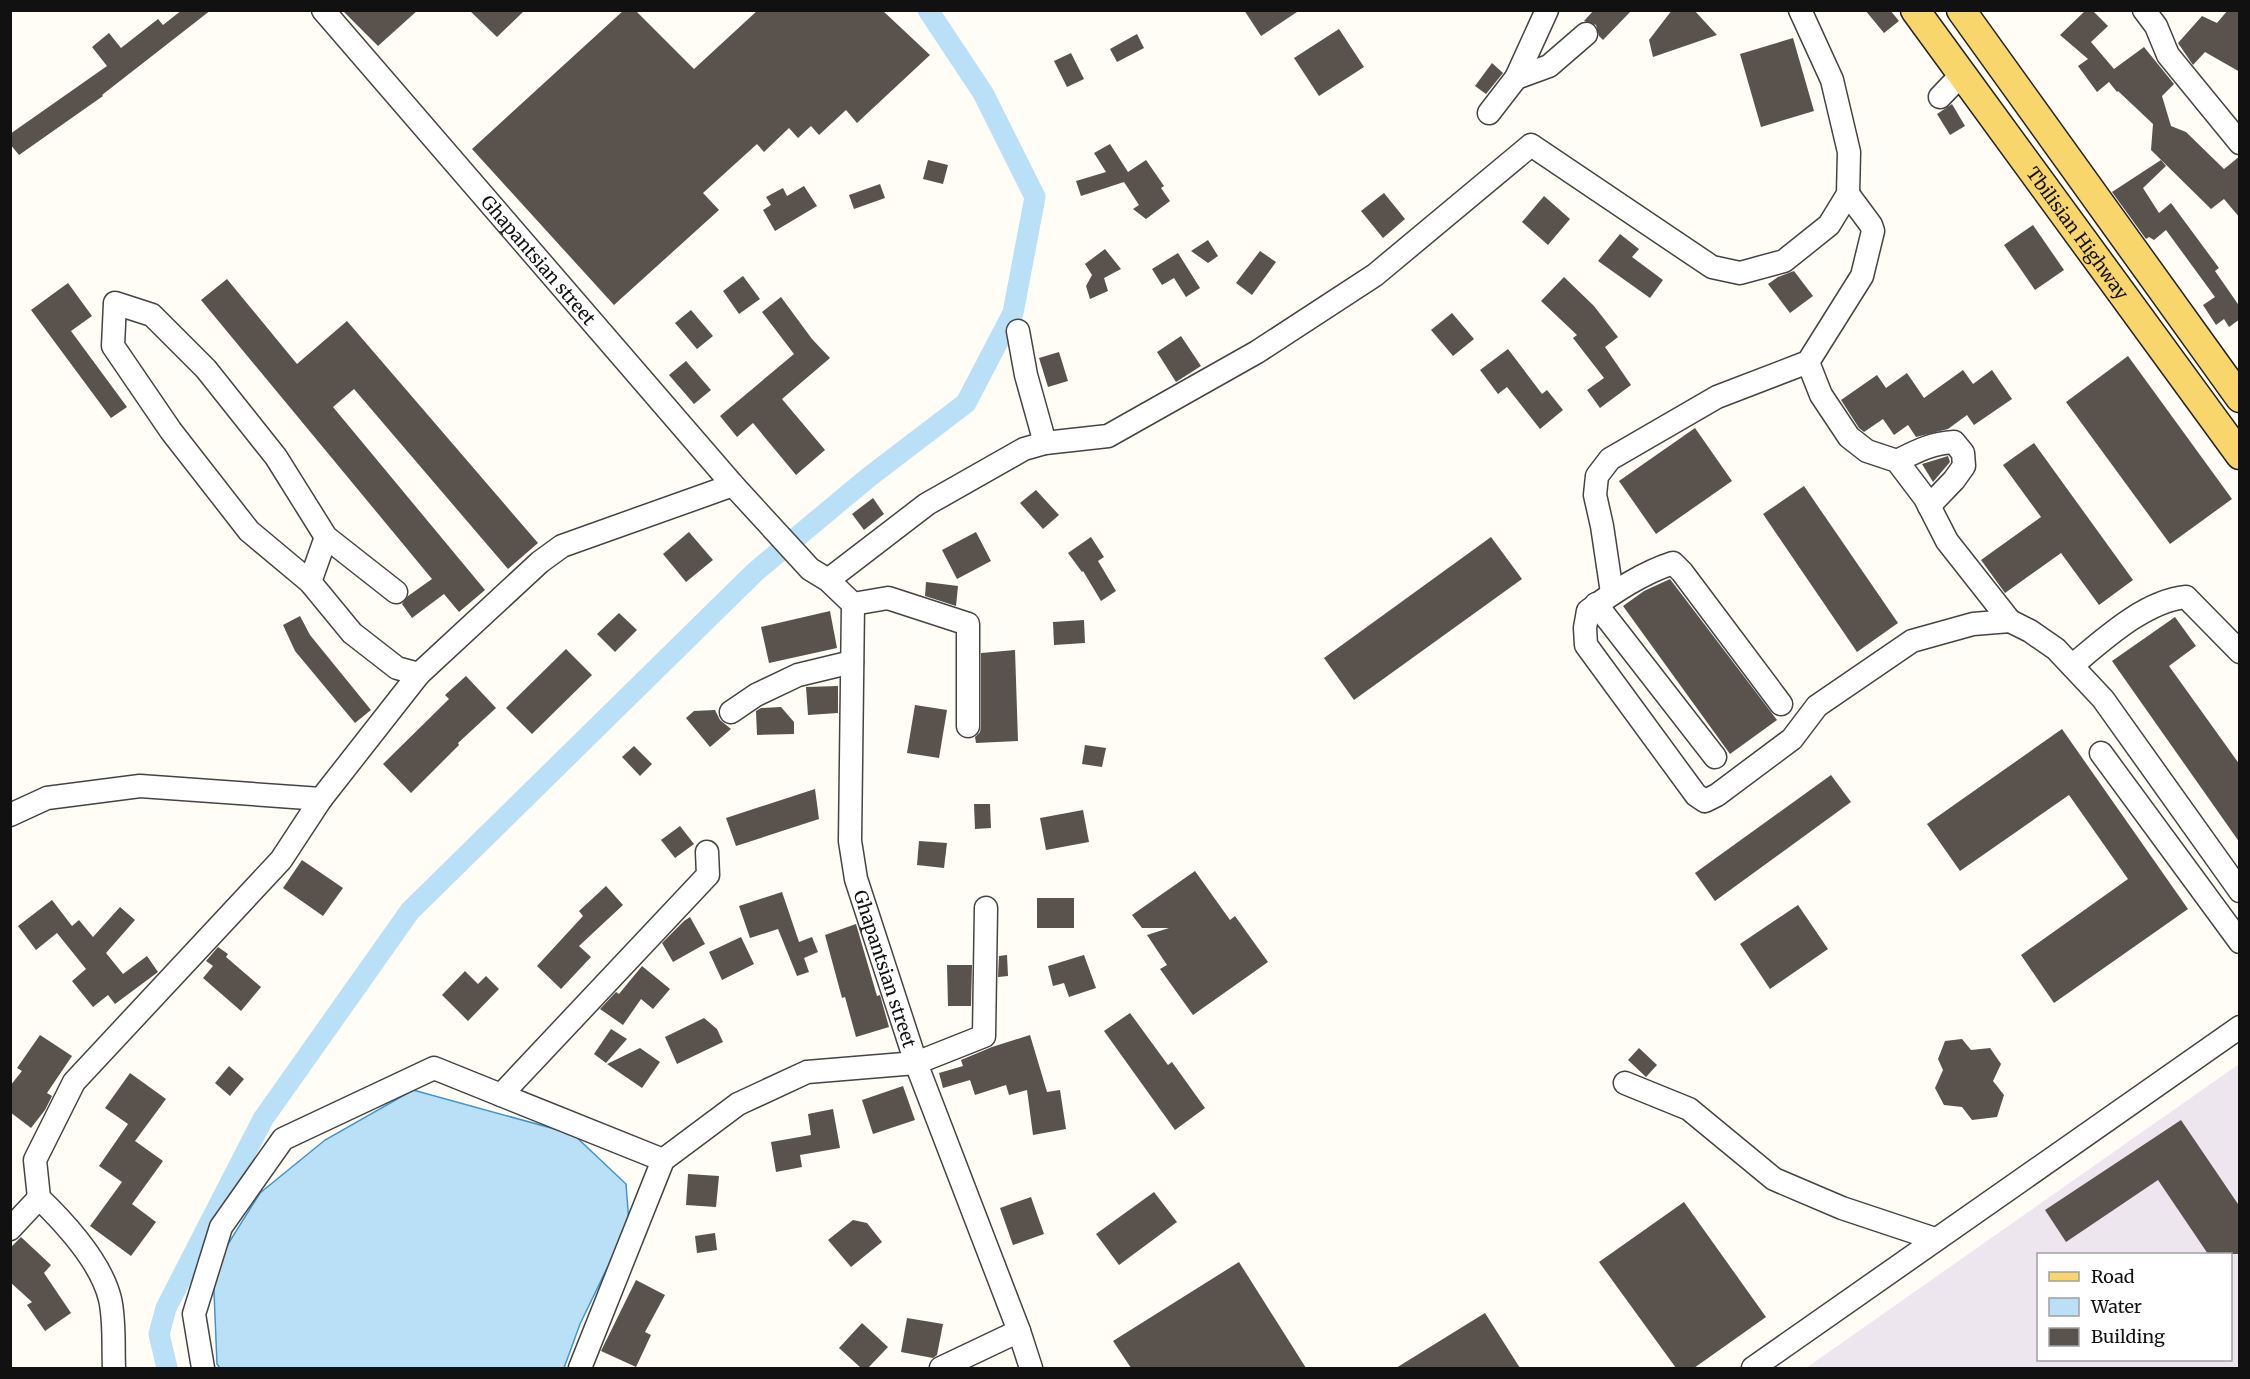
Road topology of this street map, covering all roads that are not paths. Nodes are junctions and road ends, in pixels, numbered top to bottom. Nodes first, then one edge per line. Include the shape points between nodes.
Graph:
1 (323, 10) edge
2 (1547, 10) edge
3 (1800, 10) edge
4 (1915, 10) edge
5 (1961, 10) edge
6 (2144, 10) edge
7 (1586, 34) dead end
8 (1962, 75) junction
9 (1516, 78) junction
10 (1940, 97) dead end
11 (1489, 113) dead end
12 (2240, 143) edge
13 (1848, 194) junction
14 (1018, 331) dead end
15 (1808, 362) junction
16 (2240, 398) edge
17 (1045, 443) junction
18 (2240, 455) edge
19 (1898, 461) junction
20 (733, 485) junction
21 (1929, 506) junction
22 (326, 537) junction
23 (819, 574) junction
24 (310, 582) junction
25 (396, 592) dead end
26 (1604, 599) junction
27 (853, 604) junction
28 (2010, 621) junction
29 (2240, 652) edge
30 (852, 662) junction
31 (2073, 665) junction
32 (419, 674) junction
33 (1781, 704) dead end
34 (731, 712) dead end
35 (968, 726) dead end
36 (2101, 753) dead end
37 (1715, 757) dead end
38 (321, 799) junction
39 (10, 815) edge
40 (707, 852) dead end
41 (2240, 891) edge
42 (986, 908) dead end
43 (2240, 942) edge
44 (2240, 1027) edge
45 (916, 1063) junction
46 (1625, 1083) dead end
47 (501, 1095) junction
48 (663, 1160) junction
49 (39, 1198) junction
50 (10, 1229) edge
51 (1935, 1239) junction
52 (1019, 1331) junction
53 (114, 1368) edge
54 (203, 1368) edge
55 (580, 1368) edge
56 (941, 1368) edge
57 (1031, 1368) edge
58 (1753, 1368) edge

1 - 20 street, Ghapantsian street
2 - 9 street
3 - 13 street via 1832,80 1849,152
4 - 8 main road, Tbilisian Highway
5 - 16 main road, Tbilisian Highway
6 - 12 street via 2156,26 2168,55
7 - 9 street via 1550,66
8 - 10 street
8 - 18 main road, Tbilisian Highway
9 - 11 street
13 - 15 street via 1873,231 1862,276
13 - 17 street via 1828,225 1784,261 1740,273 1712,267 1531,145 1375,275 1257,352 1108,436
14 - 17 street
15 - 19 street via 1821,395 1849,437 1867,451
15 - 26 street via 1718,397 1610,459 1597,476 1595,495 1602,526
17 - 23 street via 1024,449 927,504
19 - 21 street
19 - 21 street via 1937,443 1954,442 1963,453 1964,466
20 - 23 street, Ghapantsian street
20 - 32 street via 561,546
21 - 28 street via 1947,541
22 - 24 street
22 - 24 street via 276,457 207,369 152,315 115,303 113,346 171,431 249,531
22 - 25 street
23 - 27 street
24 - 32 street via 352,633 397,668
26 - 28 street via 1588,610 1586,645 1696,795 1705,801 1792,739 1817,706 1912,641 1973,624
26 - 33 street via 1673,563
26 - 37 street
27 - 30 street, Ghapantsian street
27 - 35 street via 888,598 968,624
28 - 31 street via 2056,649
29 - 31 street via 2186,597 2169,598 2109,635
30 - 34 street via 798,675
30 - 45 street, Ghapantsian street via 851,851 856,879
31 - 41 street via 2103,699
32 - 38 street
36 - 43 street
38 - 39 street via 140,786 48,798
38 - 49 street via 281,860 74,1082 35,1160
40 - 47 street via 708,875
42 - 45 street via 984,1036
44 - 51 street
45 - 48 street via 807,1072 738,1104
45 - 52 street, Ghapantsian street
46 - 51 street via 1689,1109 1774,1179 1842,1208
47 - 48 street
47 - 54 street via 434,1068 283,1139 221,1227 194,1314
48 - 55 street
49 - 50 street
49 - 53 street via 59,1216 101,1273 110,1300
51 - 58 street
52 - 56 street
52 - 57 street, Ghapantsian street

